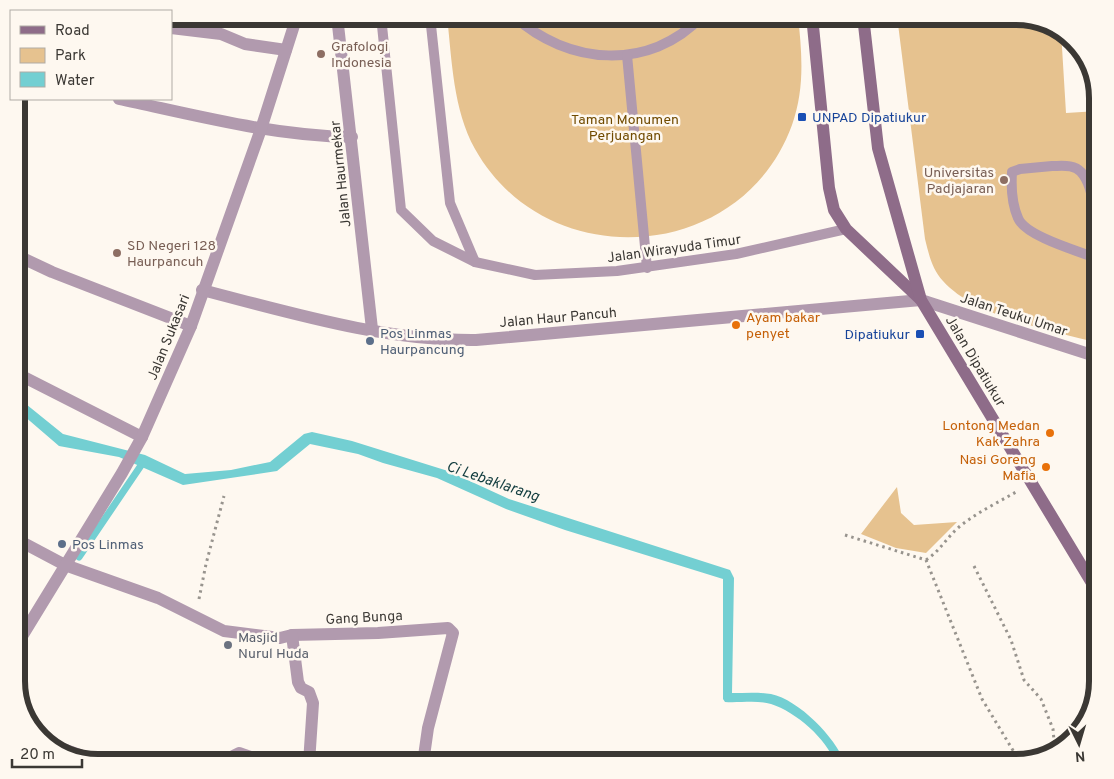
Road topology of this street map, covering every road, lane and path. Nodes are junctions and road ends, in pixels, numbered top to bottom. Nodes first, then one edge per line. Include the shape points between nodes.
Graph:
1 (294, 25) edge
2 (338, 25) edge
3 (382, 25) edge
4 (431, 25) edge
5 (523, 25) edge
6 (691, 25) edge
7 (813, 25) edge
8 (864, 25) edge
9 (172, 28) edge
10 (286, 50) junction
11 (627, 55) junction
12 (123, 100) edge
13 (261, 129) junction
14 (352, 137) junction
15 (1089, 187) edge
16 (846, 230) junction
17 (1089, 256) edge
18 (25, 259) edge
19 (475, 262) junction
20 (647, 268) junction
21 (202, 290) junction
22 (921, 300) junction
23 (191, 326) junction
24 (372, 329) junction
25 (1089, 354) edge
26 (25, 378) edge
27 (140, 439) junction
28 (1031, 483) junction
29 (224, 496) dead end
30 (845, 535) dead end
31 (25, 544) edge
32 (926, 560) junction
33 (65, 565) junction
34 (974, 566) dead end
35 (1089, 579) edge
36 (196, 616) junction
37 (25, 631) edge
38 (292, 636) junction
39 (1054, 740) edge
40 (310, 754) edge
41 (424, 754) edge
42 (1015, 754) edge

1 - 10 street, Jalan Sukasari
2 - 14 street, Jalan Haurmekar
3 - 19 lane, Jalan Wirayuda Timur via 401,210 432,241
4 - 19 lane via 450,203
5 - 11 lane via 551,43 575,52
6 - 11 lane via 676,38
7 - 16 main road, Jalan Dipatiukur via 830,188 834,210
8 - 22 main road, Jalan Dipatiukur via 878,148
9 - 10 street via 221,34 245,44
10 - 13 street, Jalan Sukasari
11 - 20 lane
12 - 13 street
13 - 14 street
13 - 21 street, Jalan Sukasari
14 - 24 street, Jalan Haurmekar
15 - 17 lane via 1081,171 1070,166 1012,172 1011,190 1018,220 1026,230
16 - 20 lane, Jalan Wirayuda Timur via 746,252
16 - 22 main road, Jalan Dipatiukur
18 - 23 street
19 - 20 lane, Jalan Wirayuda Timur via 535,275
21 - 23 street, Jalan Sukasari
21 - 24 street, Jalan Haur Pancuh via 336,324
22 - 24 street, Jalan Haur Pancuh via 476,340 440,340
22 - 25 street, Jalan Teuku Umar
22 - 28 main road, Jalan Dipatiukur
23 - 27 street, Jalan Sukasari
26 - 27 street
27 - 33 street, Jalan Sukasari
28 - 32 path via 977,514
28 - 35 main road, Jalan Dipatiukur
29 - 36 path
30 - 32 path
31 - 33 street, Gang Bunga
32 - 42 path via 982,698
33 - 36 street, Gang Bunga via 158,598
33 - 37 street, Jalan Sukasari
34 - 39 path via 1011,640 1024,680 1041,699
36 - 38 street, Gang Bunga via 224,630 280,638
38 - 40 street via 298,682 309,692 313,703
38 - 41 street, Gang Bunga via 448,628 454,633 428,728

